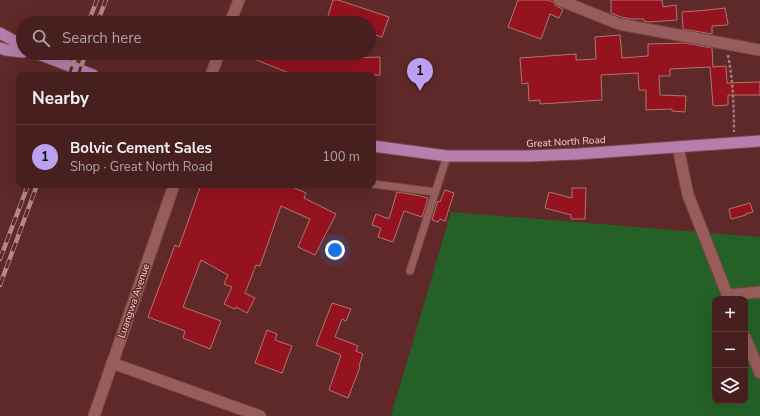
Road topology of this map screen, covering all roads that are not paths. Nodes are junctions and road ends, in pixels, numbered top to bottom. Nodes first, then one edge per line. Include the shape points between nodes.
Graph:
1 (239, 0) edge
2 (559, 0) edge
3 (233, 16) edge
4 (0, 33) edge
5 (16, 42) edge
6 (0, 48) edge
7 (760, 50) edge
8 (16, 51) edge
9 (54, 60) edge
10 (217, 60) edge
11 (85, 72) edge
12 (213, 72) edge
13 (760, 141) edge
14 (376, 146) edge
15 (678, 148) junction
16 (447, 156) junction
17 (376, 184) edge
18 (173, 188) edge
19 (435, 192) junction
20 (410, 271) dead end
21 (760, 292) edge
22 (729, 296) edge
23 (735, 296) edge
24 (748, 344) edge
25 (112, 363) junction
26 (760, 373) edge
27 (94, 416) edge
28 (260, 416) edge

1 - 3 street
2 - 7 street via 619,24
4 - 5 highway
6 - 8 highway
9 - 11 highway
10 - 12 street
13 - 15 highway, Great North Road
14 - 16 highway, Great North Road
15 - 16 highway, Great North Road via 528,156
15 - 22 street via 688,195
16 - 19 lane
17 - 19 lane
18 - 25 street, Luangwa Avenue
19 - 20 lane
21 - 23 street
24 - 26 street
25 - 27 street, Luangwa Avenue
25 - 28 street

